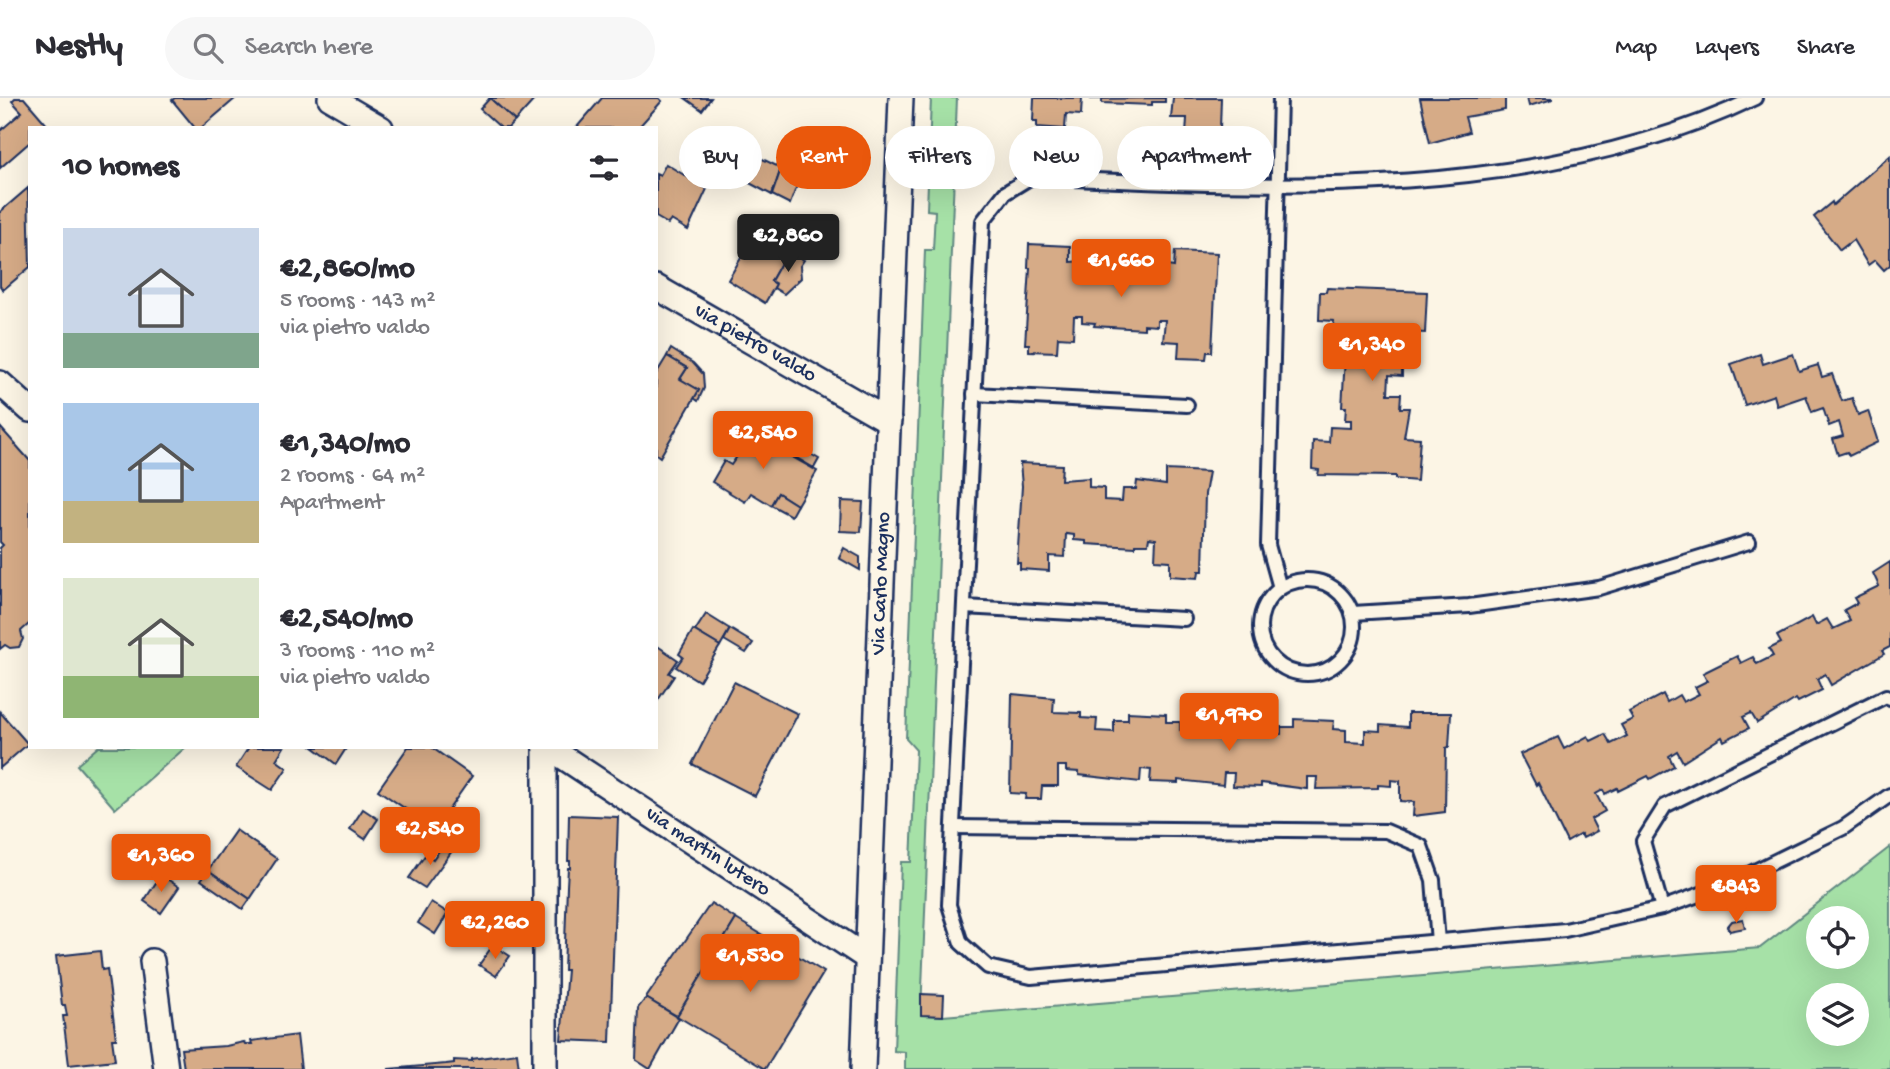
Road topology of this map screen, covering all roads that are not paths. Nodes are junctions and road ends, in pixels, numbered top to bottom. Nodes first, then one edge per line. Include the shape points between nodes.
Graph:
1 (330, 98) edge
2 (901, 98) edge
3 (1280, 98) edge
4 (1755, 98) edge
5 (378, 126) edge
6 (1276, 185) junction
7 (658, 288) edge
8 (0, 383) edge
9 (974, 394) junction
10 (1187, 405) dead end
11 (28, 408) edge
12 (889, 421) junction
13 (1749, 542) dead end
14 (1280, 588) junction
15 (964, 607) junction
16 (1353, 613) junction
17 (1184, 619) dead end
18 (1890, 698) edge
19 (546, 749) edge
20 (549, 749) edge
21 (1890, 795) edge
22 (953, 827) junction
23 (1662, 908) junction
24 (1438, 942) junction
25 (867, 958) junction
26 (152, 961) dead end
27 (166, 1069) edge
28 (545, 1069) edge
29 (863, 1069) edge

1 - 5 street
2 - 12 street, Via Carlo Magno
3 - 6 lane
4 - 6 lane via 1711,119 1555,164 1366,183
6 - 9 lane via 1031,177 1005,193 983,221
6 - 14 lane via 1268,545
7 - 12 street, via pietro valdo
8 - 11 street
9 - 10 lane
9 - 15 lane
12 - 25 street, Via Carlo Magno
13 - 16 lane via 1599,588 1469,606
14 - 16 lane via 1308,579 1322,582 1336,589
14 - 16 lane via 1268,600 1260,630 1272,659 1292,672 1316,674 1343,658 1355,629
15 - 17 lane
15 - 22 lane
18 - 23 lane via 1886,696 1665,806 1643,841
19 - 28 street
20 - 25 street, via martin lutero
21 - 23 lane via 1843,828 1726,885
22 - 24 lane via 1386,831 1421,846 1433,880
22 - 24 lane via 949,905 961,943 988,967 1031,978
23 - 24 lane via 1565,930
25 - 29 street, Via Carlo Magno
26 - 27 street

